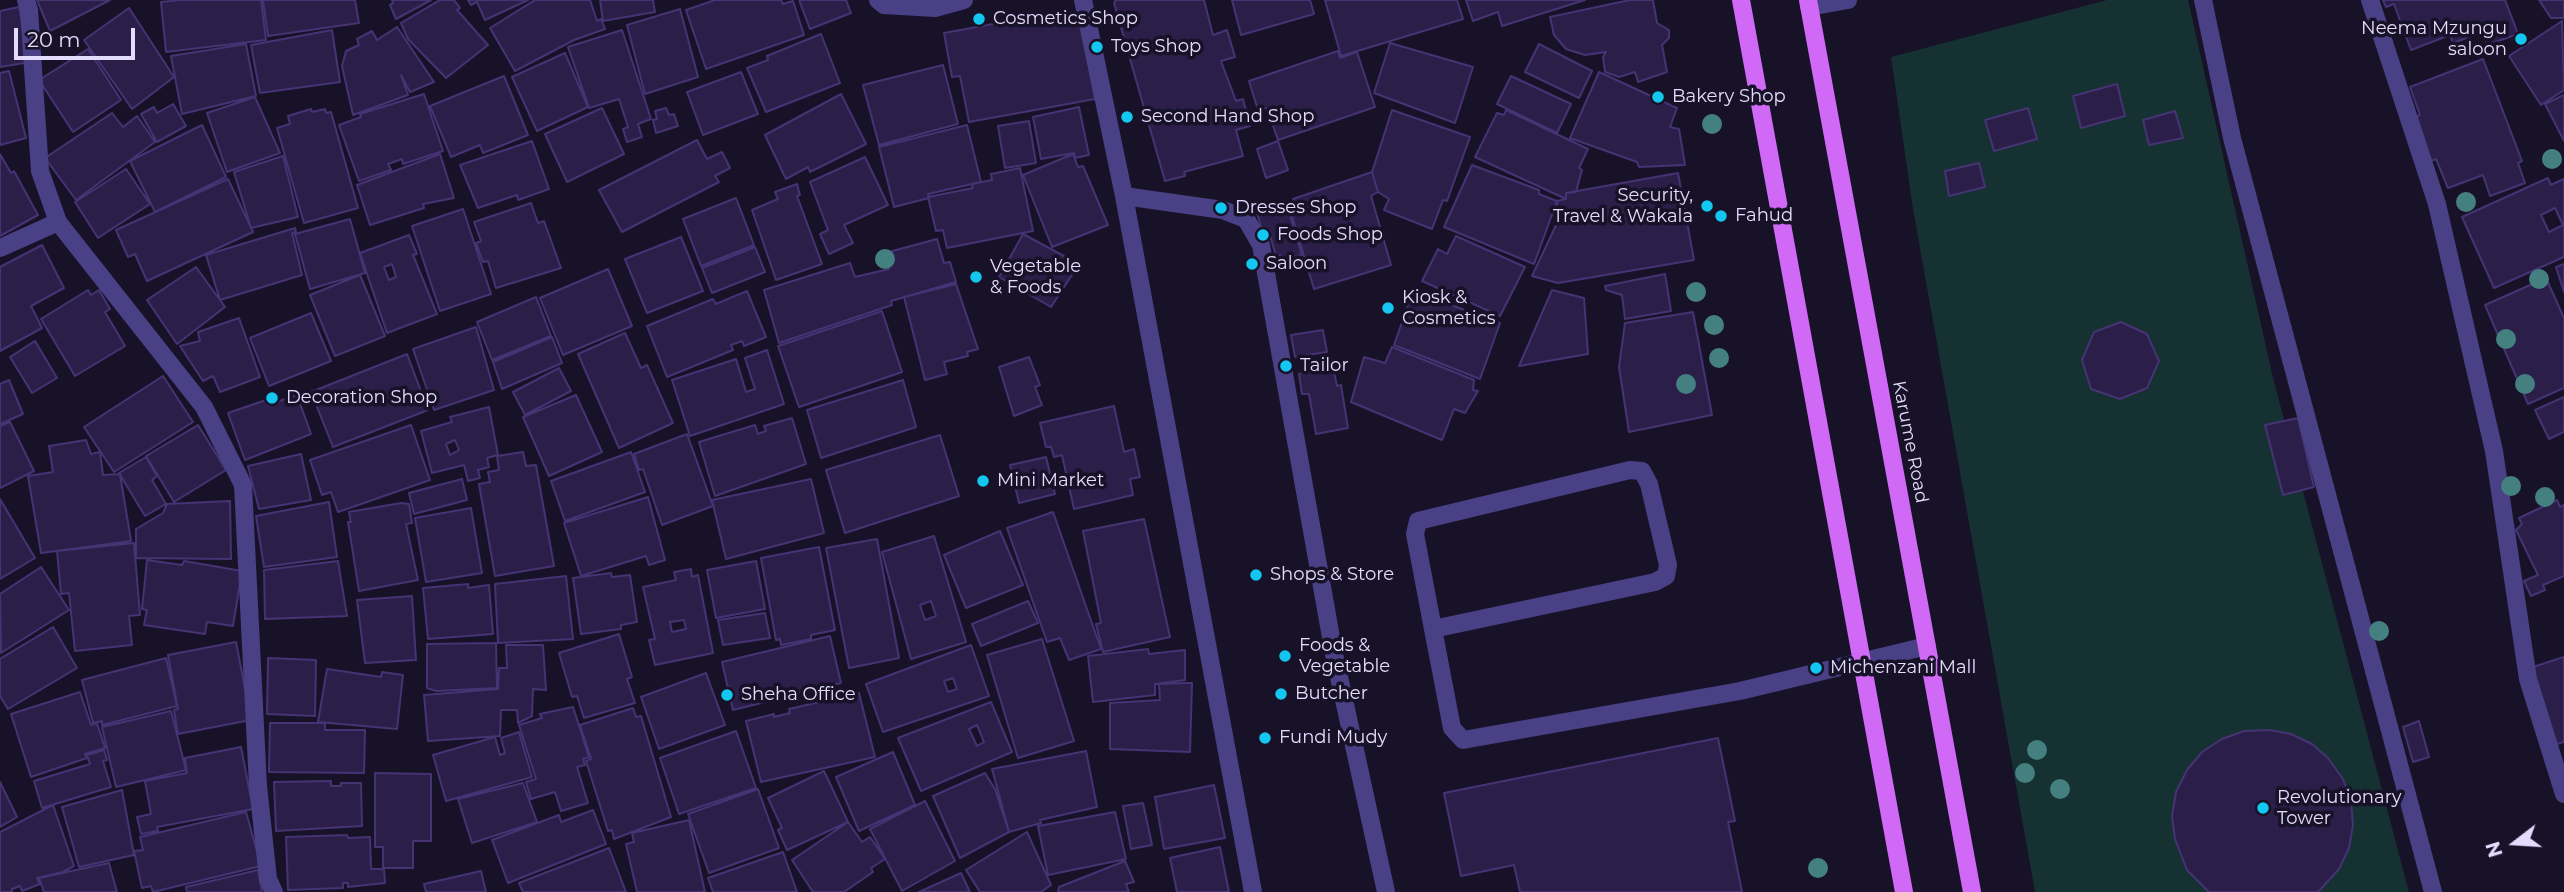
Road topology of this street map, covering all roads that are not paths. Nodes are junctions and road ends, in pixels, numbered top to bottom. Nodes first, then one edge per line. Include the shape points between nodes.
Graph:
1 (26, 0) edge
2 (878, 0) edge
3 (964, 0) edge
4 (1083, 0) edge
5 (1741, 0) edge
6 (1848, 0) edge
7 (2203, 0) edge
8 (2370, 0) edge
9 (1809, 4) edge
10 (1124, 196) junction
11 (58, 222) junction
12 (0, 248) edge
13 (1433, 629) junction
14 (1927, 646) junction
15 (1862, 662) junction
16 (2564, 794) edge
17 (274, 892) edge
18 (1253, 892) edge
19 (1386, 892) edge
20 (1904, 892) edge
21 (1972, 892) edge
22 (2433, 892) edge

1 - 11 street via 40,171
2 - 3 street via 884,5 935,8
4 - 10 street
5 - 15 main road
6 - 9 street
7 - 22 street via 2232,138
8 - 16 street via 2437,204 2494,451 2528,680
9 - 14 main road, Karume Road
10 - 18 street
10 - 19 street via 1223,210 1246,219 1261,245 1334,654
11 - 12 street
11 - 17 street via 204,407 243,485 258,786 268,880
13 - 13 street via 1415,534 1418,521 1630,470 1642,471 1668,565 1666,576 1656,582
13 - 15 street via 1452,728 1463,740 1740,691
14 - 15 street
14 - 21 main road, Karume Road
15 - 20 main road

